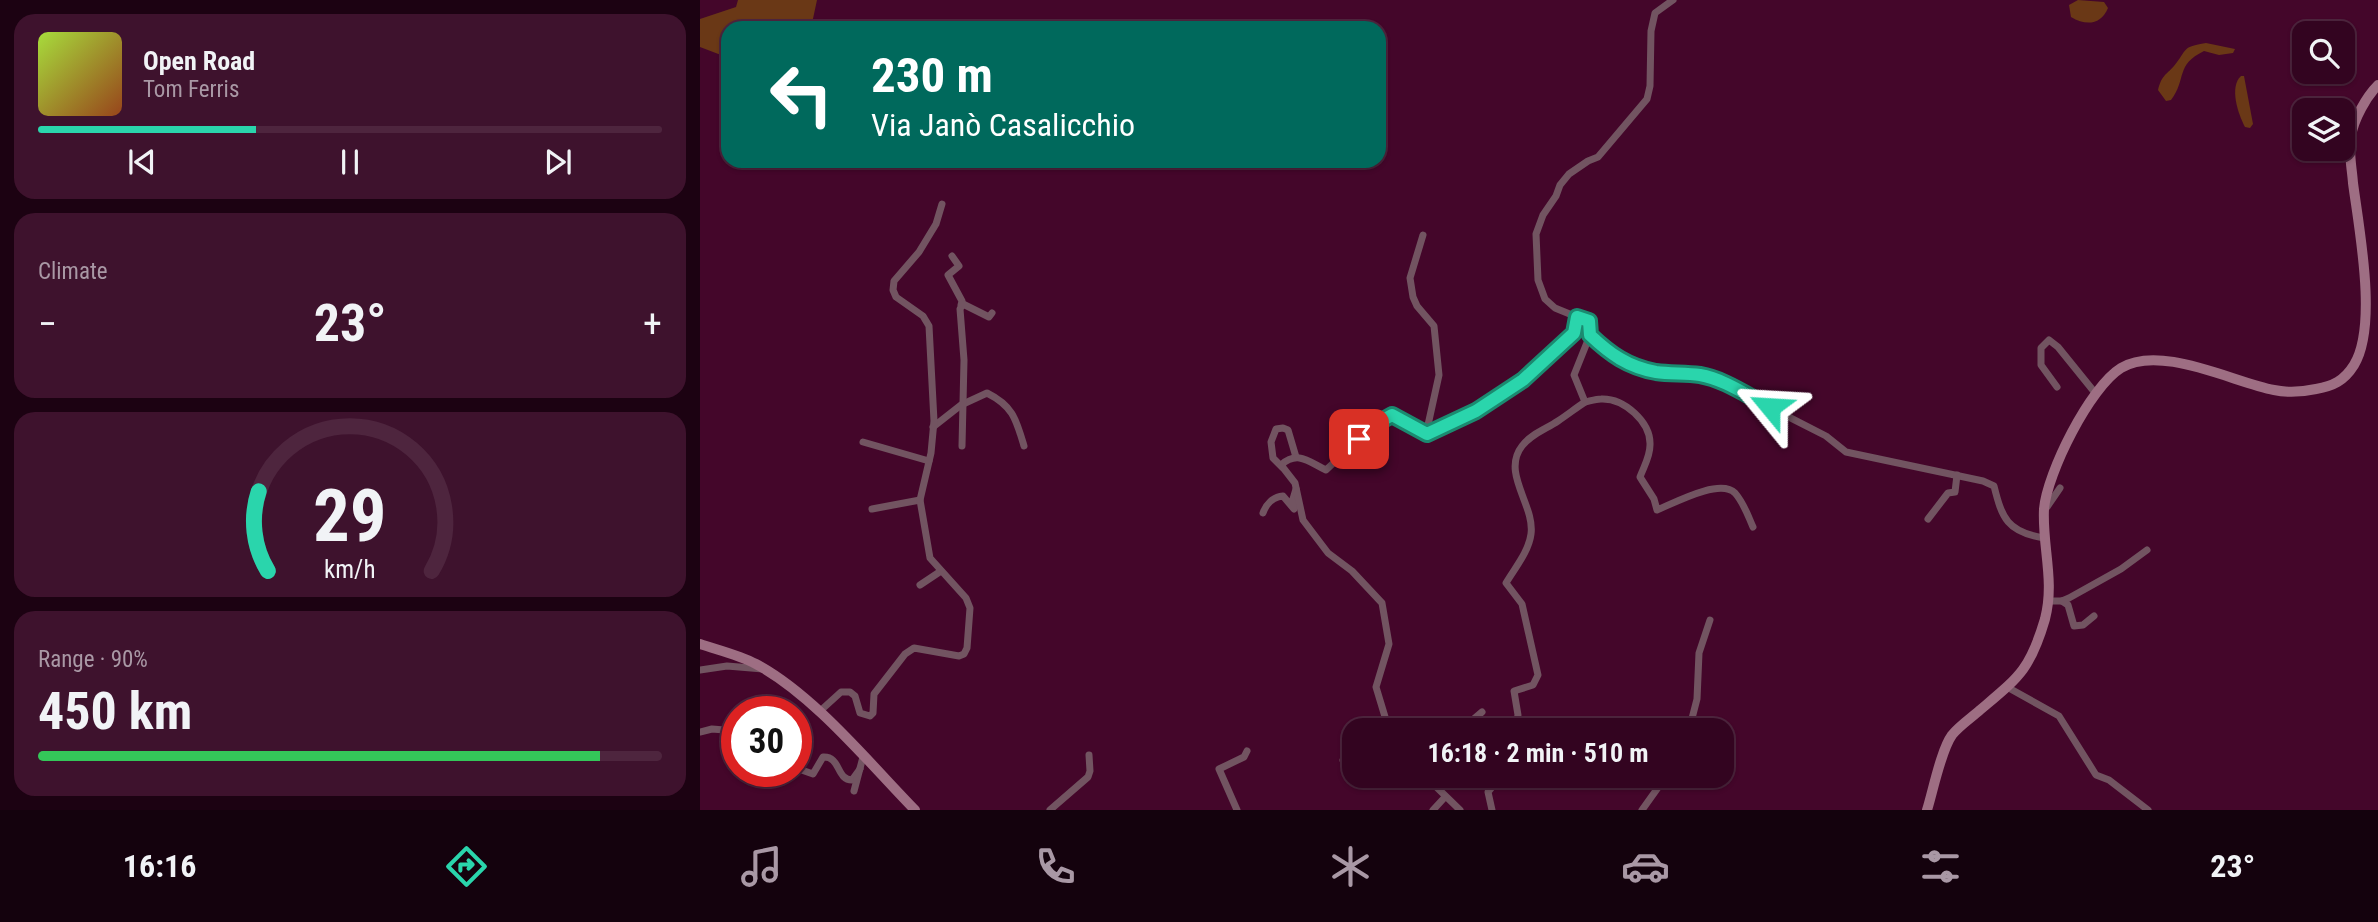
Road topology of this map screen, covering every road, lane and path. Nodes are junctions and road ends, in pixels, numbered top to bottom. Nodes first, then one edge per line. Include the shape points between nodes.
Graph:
1 (1673, 0) edge
2 (2378, 86) edge
3 (943, 204) dead end
4 (1423, 235) dead end
5 (952, 256) dead end
6 (961, 305) junction
7 (992, 313) dead end
8 (1577, 317) junction
9 (1590, 335) junction
10 (2057, 387) dead end
11 (2096, 394) junction
12 (1585, 402) junction
13 (961, 405) junction
14 (933, 427) junction
15 (1426, 433) junction
16 (863, 442) dead end
17 (962, 446) dead end
18 (1024, 446) dead end
19 (1296, 457) junction
20 (929, 461) junction
21 (1284, 468) junction
22 (1957, 475) junction
23 (2060, 488) dead end
24 (1296, 489) junction
25 (920, 500) junction
26 (872, 509) dead end
27 (2044, 510) junction
28 (1263, 513) dead end
29 (1928, 519) dead end
30 (1753, 527) dead end
31 (2044, 538) junction
32 (2147, 550) dead end
33 (941, 571) junction
34 (920, 585) dead end
35 (2049, 601) junction
36 (2062, 601) junction
37 (2094, 616) dead end
38 (1710, 620) dead end
39 (700, 644) edge
40 (764, 669) junction
41 (700, 670) edge
42 (2007, 687) junction
43 (819, 712) junction
44 (1482, 712) dead end
45 (1386, 718) edge
46 (1475, 718) edge
47 (1517, 718) edge
48 (1692, 718) edge
49 (721, 730) edge
50 (700, 732) edge
51 (1247, 751) dead end
52 (1089, 755) dead end
53 (863, 757) junction
54 (860, 769) junction
55 (812, 774) edge
56 (1436, 788) edge
57 (1491, 788) edge
58 (1660, 788) edge
59 (854, 790) dead end
60 (1445, 797) junction
61 (1647, 808) edge
62 (915, 810) edge
63 (1050, 810) edge
64 (1237, 810) edge
65 (1433, 810) edge
66 (1460, 810) edge
67 (1492, 810) edge
68 (1927, 810) edge
69 (2148, 810) edge

1 - 8 street via 1655,13 1647,99 1598,157 1560,185 1536,234 1538,280 1545,299
2 - 11 main road via 2351,136 2367,303 2363,346 2354,366 2337,384 2298,393 2167,360 2143,360 2119,369
3 - 14 street via 936,224 894,281 893,290 929,326
4 - 15 street via 1410,278 1417,306 1434,326 1439,375
5 - 6 street via 959,266 948,275
6 - 7 street via 989,317
6 - 13 street
8 - 9 street via 1589,321
8 - 15 street via 1574,333 1523,380 1476,411
9 - 12 street via 1574,375
9 - 22 street via 1629,365 1720,382 1826,436 1846,452
10 - 11 street via 2041,365 2041,348 2049,340
11 - 27 main road via 2053,474
12 - 30 street via 1602,399 1625,405 1646,427 1649,456 1640,477 1657,510 1708,490 1727,488 1744,507
12 - 47 street via 1530,437 1520,448 1515,467 1531,531 1526,550 1506,583 1521,604 1538,675 1533,685 1514,691
13 - 14 street
13 - 17 street
13 - 18 street via 986,393 1005,403
14 - 20 street
15 - 19 street via 1392,415 1326,470
16 - 20 street
19 - 21 street via 1281,465
19 - 21 street via 1288,430 1276,429 1271,442 1273,458
20 - 25 street
21 - 24 street
22 - 29 street via 1955,492 1948,493
22 - 31 street via 1994,486 2003,517 2022,532
23 - 27 street
24 - 28 street via 1294,509 1283,496 1277,496
24 - 45 street via 1303,520 1328,554 1352,571 1382,603 1389,644 1376,687
25 - 26 street
25 - 33 street via 930,558
27 - 31 main road
31 - 35 main road
32 - 36 street
33 - 34 street
33 - 43 street via 970,608 964,654 914,648 874,694 870,716 860,713 850,692 841,692
35 - 36 street
35 - 42 main road via 2037,646 2018,678
36 - 37 street via 2068,605 2074,626
38 - 48 street via 1699,653
39 - 40 main road
40 - 41 street via 727,666
40 - 43 main road
42 - 68 main road via 1951,736
42 - 69 street via 2059,716 2096,775
43 - 53 main road
44 - 46 street
49 - 50 street
51 - 64 street via 1219,769
52 - 63 street via 1088,777
53 - 54 street
53 - 62 main road
54 - 55 street via 848,781 834,760 823,757
54 - 59 street
56 - 60 street
57 - 67 street
58 - 61 street
60 - 65 street
60 - 66 street

